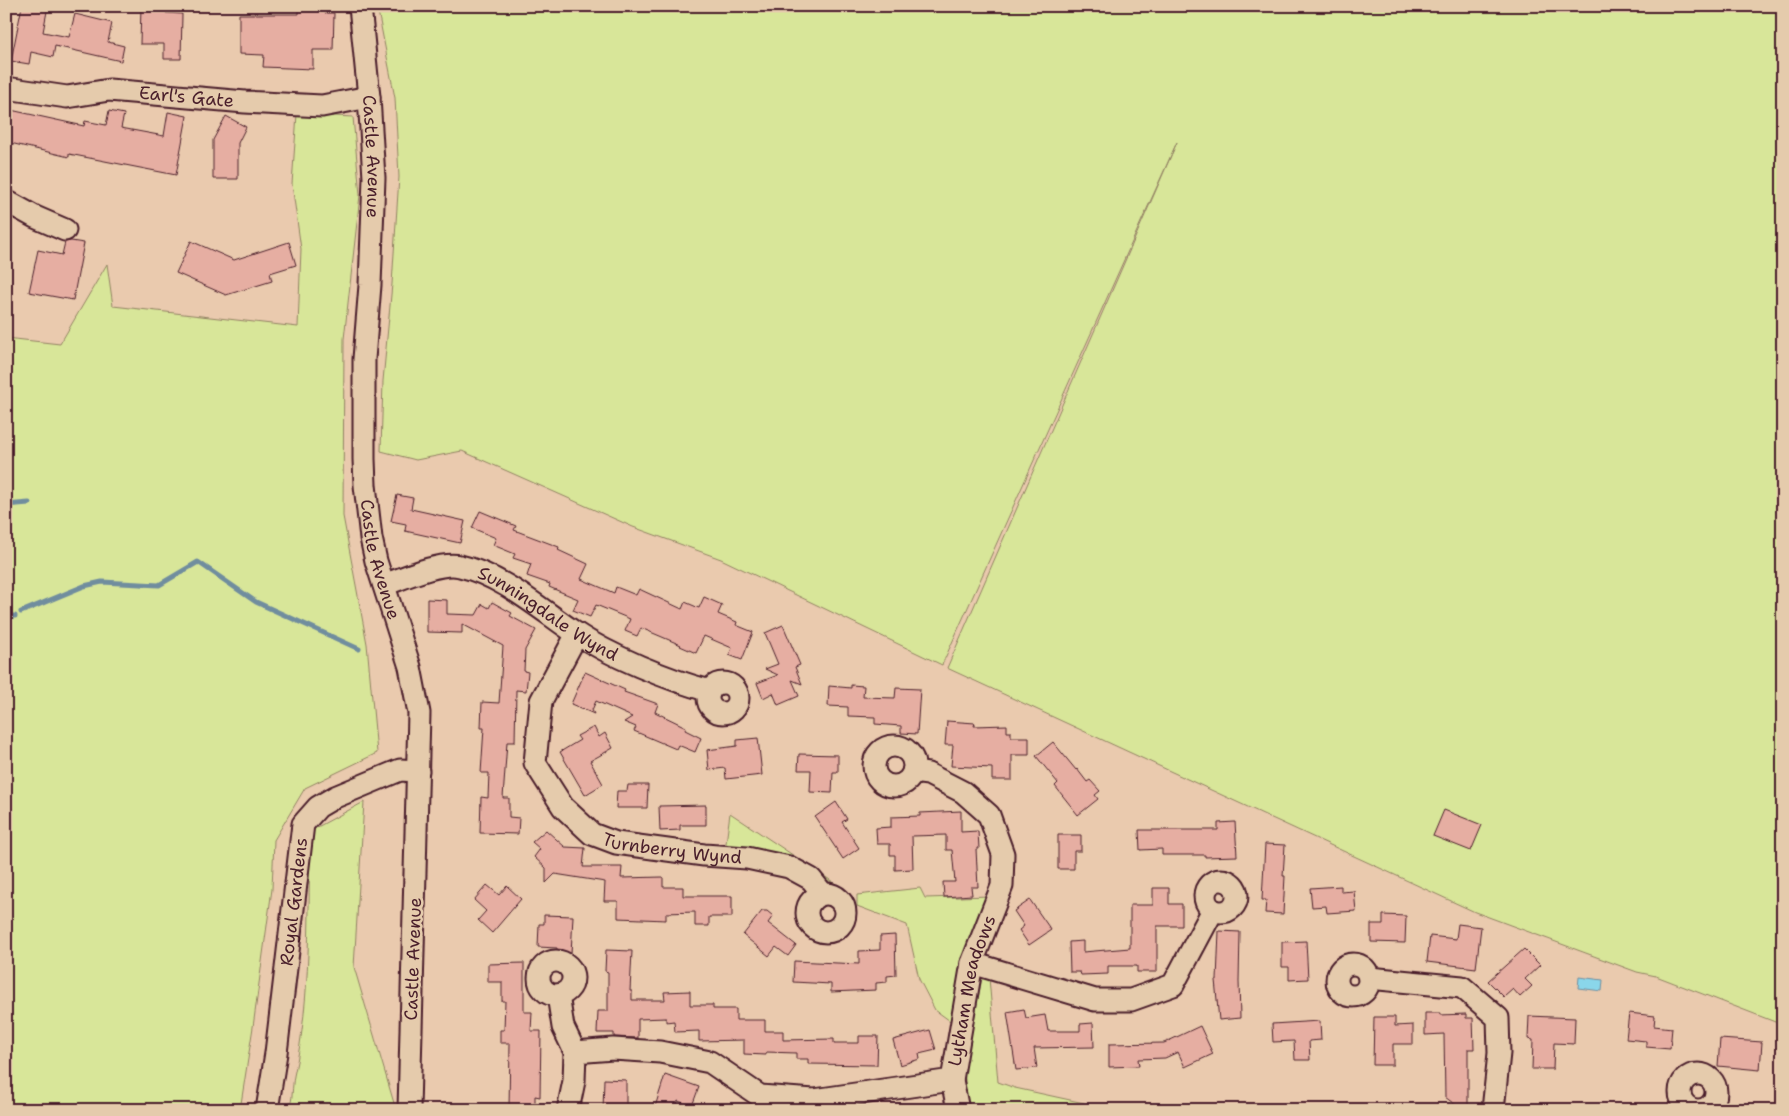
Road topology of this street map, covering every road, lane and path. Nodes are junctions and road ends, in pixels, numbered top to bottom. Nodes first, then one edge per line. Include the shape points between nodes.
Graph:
1 (360, 6) edge
2 (6, 88) edge
3 (369, 97) junction
4 (6, 200) edge
5 (65, 230) dead end
6 (384, 585) junction
7 (577, 634) junction
8 (710, 691) dead end
9 (418, 771) junction
10 (913, 772) dead end
11 (823, 894) dead end
12 (1213, 910) dead end
13 (972, 963) junction
14 (1369, 978) dead end
15 (558, 996) dead end
16 (575, 1052) junction
17 (952, 1080) junction
18 (760, 1103) edge
19 (267, 1110) edge
20 (408, 1110) edge
21 (568, 1110) edge
22 (958, 1110) edge
23 (1493, 1110) edge

1 - 3 street, Castle Avenue
2 - 3 street, Earl's Gate via 67,97 109,90 322,106
3 - 6 street, Castle Avenue via 374,178 364,359 364,459 371,538
4 - 5 street
6 - 7 street, Sunningdale Wynd via 428,569 459,565 491,577
6 - 9 street, Castle Avenue via 410,667 419,713
7 - 8 street, Sunningdale Wynd via 620,657 683,684
7 - 11 street, Turnberry Wynd via 541,701 535,763 563,807 592,834 616,843 747,858 789,867 811,879
9 - 19 street, Royal Gardens via 400,770 334,797 318,807 303,824
9 - 20 street, Castle Avenue
10 - 13 street, Lytham Meadows via 928,774 963,792 989,815 1003,854 1002,886
12 - 13 street via 1173,985 1131,1000 1095,1000
13 - 17 street, Lytham Meadows
14 - 23 street via 1462,987 1498,1018 1500,1053
15 - 16 street via 563,1027
16 - 18 street, Lytham Meadows via 613,1049 660,1052 710,1062
16 - 21 street
17 - 18 street, Lytham Meadows via 814,1100
17 - 22 street

